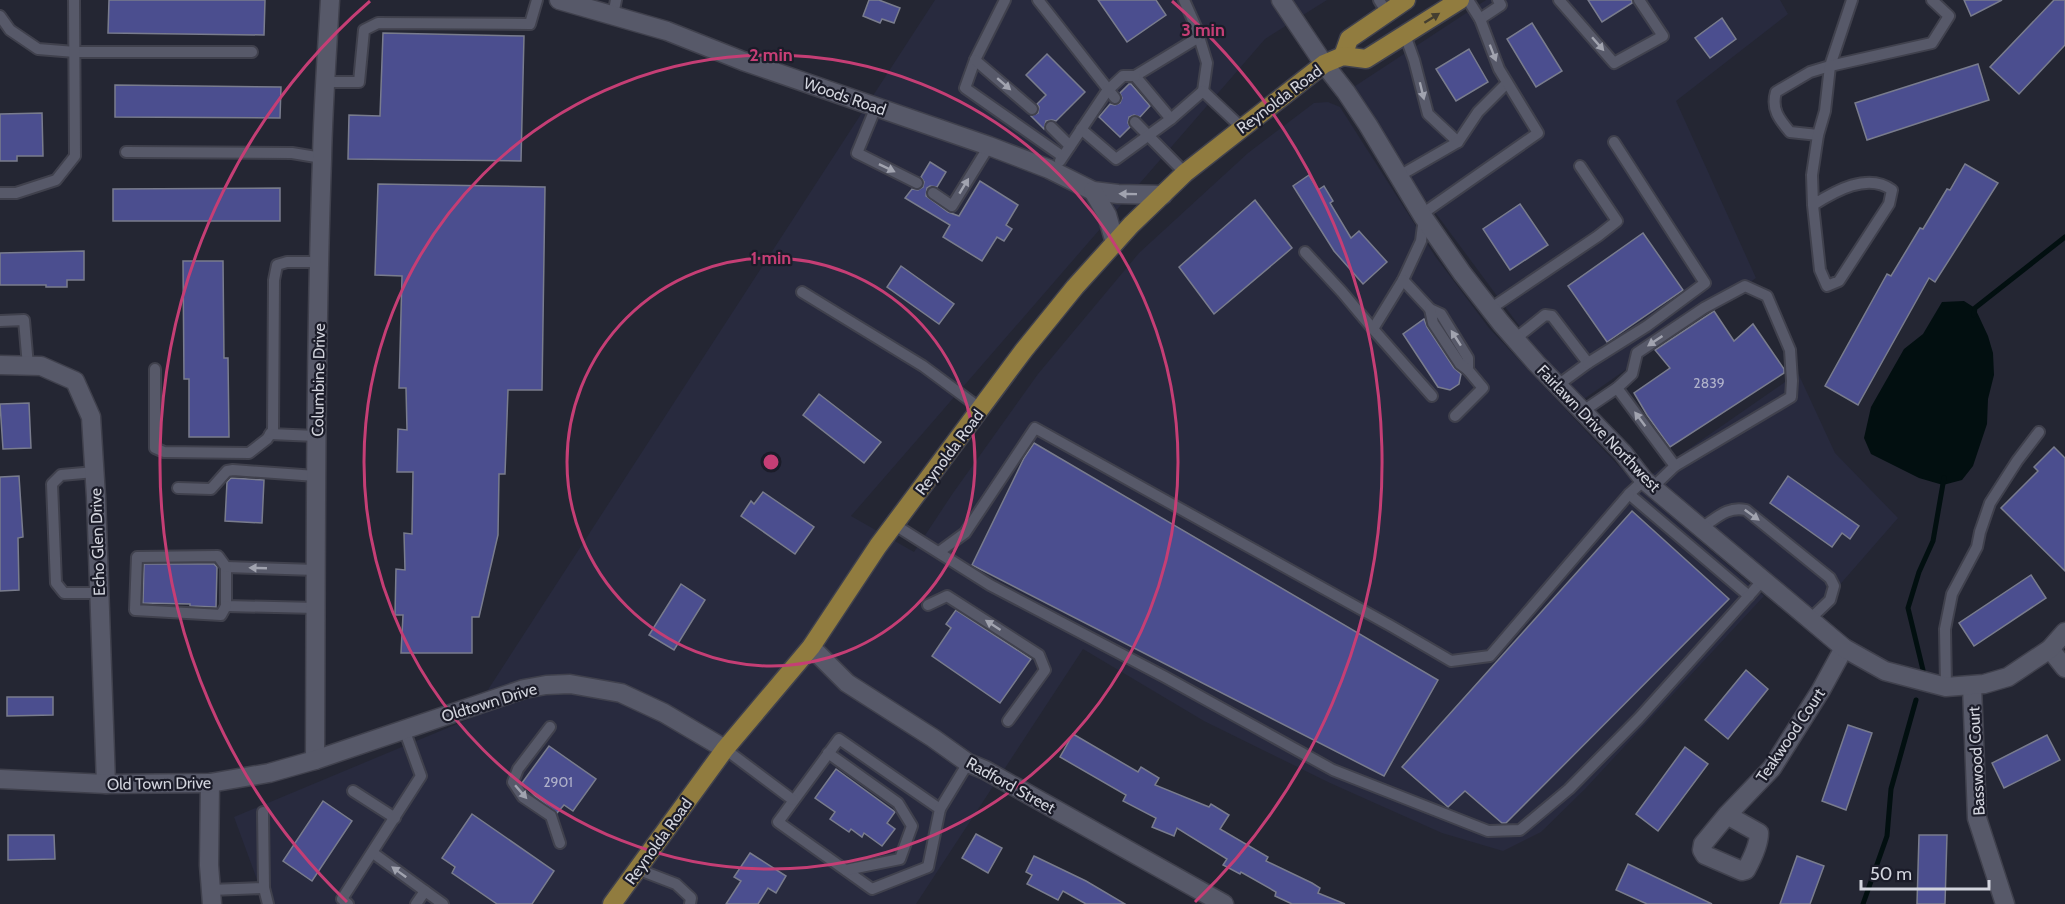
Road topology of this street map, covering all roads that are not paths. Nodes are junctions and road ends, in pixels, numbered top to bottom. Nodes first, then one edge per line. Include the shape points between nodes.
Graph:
1 (74, 0) edge
2 (330, 0) edge
3 (537, 0) edge
4 (559, 0) edge
5 (1005, 0) edge
6 (1184, 0) edge
7 (1281, 0) edge
8 (1406, 0) edge
9 (1460, 0) edge
10 (1468, 0) edge
11 (1559, 0) edge
12 (1639, 0) edge
13 (1852, 0) edge
14 (1932, 0) edge
15 (1040, 1) edge
16 (1499, 2) edge
17 (614, 7) edge
18 (1383, 7) edge
19 (0, 16) edge
20 (1480, 19) junction
21 (1405, 35) junction
22 (1198, 37) junction
23 (75, 52) junction
24 (252, 52) dead end
25 (1343, 56) junction
26 (975, 60) junction
27 (1324, 64) junction
28 (1830, 66) junction
29 (1135, 76) junction
30 (326, 82) junction
31 (1507, 83) junction
32 (1203, 91) junction
33 (1111, 95) junction
34 (876, 107) junction
35 (1032, 109) dead end
36 (1171, 119) junction
37 (1135, 122) dead end
38 (1051, 127) dead end
39 (1241, 127) junction
40 (1081, 129) junction
41 (1149, 134) junction
42 (1818, 135) junction
43 (1458, 141) junction
44 (1614, 142) dead end
45 (989, 146) junction
46 (1070, 146) junction
47 (126, 152) dead end
48 (322, 158) junction
49 (1058, 164) junction
50 (1580, 166) dead end
51 (1185, 173) junction
52 (1399, 176) junction
53 (917, 183) dead end
54 (1093, 191) junction
55 (0, 193) edge
56 (933, 193) dead end
57 (1163, 195) junction
58 (1813, 205) junction
59 (1423, 216) junction
60 (1115, 243) junction
61 (1305, 252) dead end
62 (320, 262) junction
63 (1403, 280) junction
64 (802, 292) dead end
65 (1490, 309) junction
66 (0, 321) edge
67 (1373, 330) junction
68 (1515, 339) junction
69 (1588, 363) junction
70 (0, 365) edge
71 (28, 366) junction
72 (155, 369) dead end
73 (1558, 385) junction
74 (1617, 388) junction
75 (1432, 396) dead end
76 (981, 409) junction
77 (1583, 411) junction
78 (1455, 416) dead end
79 (2039, 432) dead end
80 (270, 435) junction
81 (316, 436) junction
82 (1675, 466) junction
83 (95, 472) junction
84 (316, 476) junction
85 (1649, 483) junction
86 (178, 488) dead end
87 (1629, 494) junction
88 (895, 525) junction
89 (1701, 528) junction
90 (939, 552) junction
91 (226, 567) junction
92 (316, 570) junction
93 (1763, 580) junction
94 (99, 593) junction
95 (1749, 596) junction
96 (928, 604) dead end
97 (226, 606) junction
98 (316, 608) junction
99 (1809, 620) junction
100 (2065, 632) edge
101 (811, 647) junction
102 (1844, 648) junction
103 (2050, 649) junction
104 (2065, 668) edge
105 (1968, 686) junction
106 (1946, 687) junction
107 (1008, 721) dead end
108 (550, 727) dead end
109 (404, 729) junction
110 (725, 749) junction
111 (828, 753) junction
112 (315, 760) junction
113 (968, 763) junction
114 (0, 779) edge
115 (210, 783) junction
116 (106, 784) junction
117 (353, 791) dead end
118 (793, 800) junction
119 (940, 809) junction
120 (263, 812) dead end
121 (1727, 815) dead end
122 (395, 818) junction
123 (560, 843) dead end
124 (373, 853) junction
125 (637, 869) junction
126 (846, 870) junction
127 (264, 888) junction
128 (425, 891) junction
129 (211, 897) edge
130 (268, 904) edge
131 (348, 904) edge
132 (416, 904) edge
133 (443, 904) edge
134 (612, 904) edge
135 (690, 904) edge
136 (1224, 904) edge
137 (2005, 904) edge

1 - 23 lane
2 - 30 street, Columbine Drive
3 - 30 lane via 530,24 378,23 364,30 359,82
4 - 17 street, Woods Road
5 - 26 lane
6 - 22 lane
7 - 27 street, Fairlawn Drive Northwest
8 - 18 main road
21 -> 9 main road, Reynolda Road
10 - 20 lane
11 -> 12 lane via 1614,63 1663,36
13 - 28 lane
14 - 28 lane via 1949,16 1932,43
15 - 33 lane
16 - 20 lane
17 - 34 street, Woods Road via 743,61
18 - 25 main road via 1349,39
19 - 23 lane via 10,30 38,49
20 -> 31 lane
21 - 25 main road, Reynolda Road via 1366,59
21 -> 43 lane via 1428,114
22 - 29 lane
22 - 32 lane via 1207,63
23 - 24 lane
23 - 55 lane via 75,156 56,180 16,193
25 - 27 main road, Reynolda Road
26 -> 35 lane
26 - 49 lane via 965,88
27 - 39 main road, Reynolda Road
27 - 52 street, Fairlawn Drive Northwest
28 - 42 lane
28 - 42 lane via 1810,72 1776,92 1774,99 1776,115 1790,132
29 - 33 lane via 1123,76
29 - 36 lane
30 - 48 street, Columbine Drive
31 - 43 lane via 1478,112
31 - 59 lane via 1538,133
32 - 36 lane
32 - 39 lane
33 - 40 lane
34 - 45 street, Woods Road
34 -> 53 lane via 857,153
36 - 41 lane
37 - 41 lane
38 - 46 lane
39 - 51 main road, Reynolda Road
40 - 41 lane via 1116,159
40 - 46 lane
41 - 51 lane
42 - 58 lane via 1812,176
43 - 52 lane
44 - 69 lane via 1705,283
45 - 49 street, Woods Road
56 -> 45 lane via 952,206
46 - 49 lane
47 - 48 lane via 292,153
48 - 62 street, Columbine Drive
49 - 54 street, Woods Road
50 - 65 lane via 1617,221
51 - 57 main road, Reynolda Road
52 - 59 street, Fairlawn Drive Northwest
57 -> 54 street, Woods Road
54 - 60 street via 1107,215
57 - 60 main road, Reynolda Road
58 - 58 lane via 1820,270 1827,286 1839,281 1889,204 1892,190 1883,183 1866,182 1828,195
59 - 63 lane via 1421,241
59 - 65 street, Fairlawn Drive Northwest
60 - 76 main road, Reynolda Road via 1024,350
61 - 67 lane
62 - 80 lane via 277,265
62 - 81 street, Columbine Drive
63 - 67 lane
78 -> 63 lane via 1483,388 1468,370 1468,358 1441,314 1430,309
64 - 76 lane via 923,366
65 - 68 street, Fairlawn Drive Northwest
66 - 71 lane via 24,320
67 - 75 lane
68 - 69 lane via 1545,315 1552,316
68 - 73 street, Fairlawn Drive Northwest
69 - 73 lane
70 - 71 street, Echo Glen Drive
71 - 83 street, Echo Glen Drive via 41,366 75,381 91,417
72 - 80 lane via 156,448 164,452 249,453
73 - 77 street, Fairlawn Drive Northwest
74 - 77 lane
82 -> 74 lane
82 -> 74 lane via 1791,398 1790,350 1767,296 1744,286 1704,308 1637,353 1632,374
76 - 88 main road, Reynolda Road
77 - 85 street, Fairlawn Drive Northwest
79 - 106 lane via 1990,503 1977,548 1952,594 1945,629
80 - 81 lane
81 - 84 street, Columbine Drive
82 - 85 lane
83 - 94 street, Echo Glen Drive
83 - 94 lane via 61,475 52,484 56,583 64,592
84 - 86 lane via 233,470 227,471 211,489
84 - 92 street, Columbine Drive
85 - 87 lane
85 - 89 street, Fairlawn Drive Northwest
87 - 90 lane via 1490,656 1451,662 1035,428 964,533
87 - 95 lane
88 - 90 lane
88 - 101 main road, Reynolda Road
89 - 93 street, Fairlawn Drive Northwest
89 -> 99 lane via 1725,512 1746,510 1830,578 1834,586 1830,600
90 - 95 lane via 990,585 1333,770 1488,831 1520,830 1569,789
92 -> 91 lane
91 - 97 lane
91 - 97 lane via 218,556 137,556 135,610 221,615
92 - 98 street, Columbine Drive
93 - 95 lane
93 - 99 street, Fairlawn Drive Northwest
94 - 116 street, Echo Glen Drive
107 -> 96 lane via 1045,670 1039,655 947,596
97 - 98 lane
98 - 112 street, Columbine Drive
99 - 102 street, Fairlawn Drive Northwest
100 - 103 street, Fairlawn Drive Northwest
101 - 110 main road, Reynolda Road
101 - 113 street, Radford Street via 847,683
102 - 106 street, Fairlawn Drive Northwest via 1885,671
102 - 121 street, Teakwood Court via 1772,768
103 - 104 street
103 - 105 street, Fairlawn Drive Northwest via 2008,677
105 - 106 street, Fairlawn Drive Northwest
105 - 137 street, Basswood Court via 1977,819
108 -> 123 lane via 518,769 513,783 523,797 551,816
109 - 110 street, Oldtown Drive via 524,689 570,684 621,693
109 - 112 street, Oldtown Drive
109 - 122 lane via 421,776
110 - 118 lane
110 - 125 main road, Reynolda Road
111 - 118 lane
111 - 119 lane via 839,739
111 - 126 lane via 898,803 912,826 900,859
112 - 115 street, Old Town Drive
113 - 119 lane
113 - 136 street, Radford Street
114 - 116 street, Old Town Drive
115 - 116 street, Old Town Drive
115 - 129 street
117 - 122 lane
118 - 126 lane via 778,822
119 - 126 lane via 928,867 872,889
120 - 127 lane
122 - 124 lane
128 -> 124 lane
124 - 131 lane via 342,899
125 - 134 main road, Reynolda Road
125 - 135 lane via 676,884 691,898
127 - 129 lane
127 - 130 lane
128 - 132 lane
128 - 133 lane

